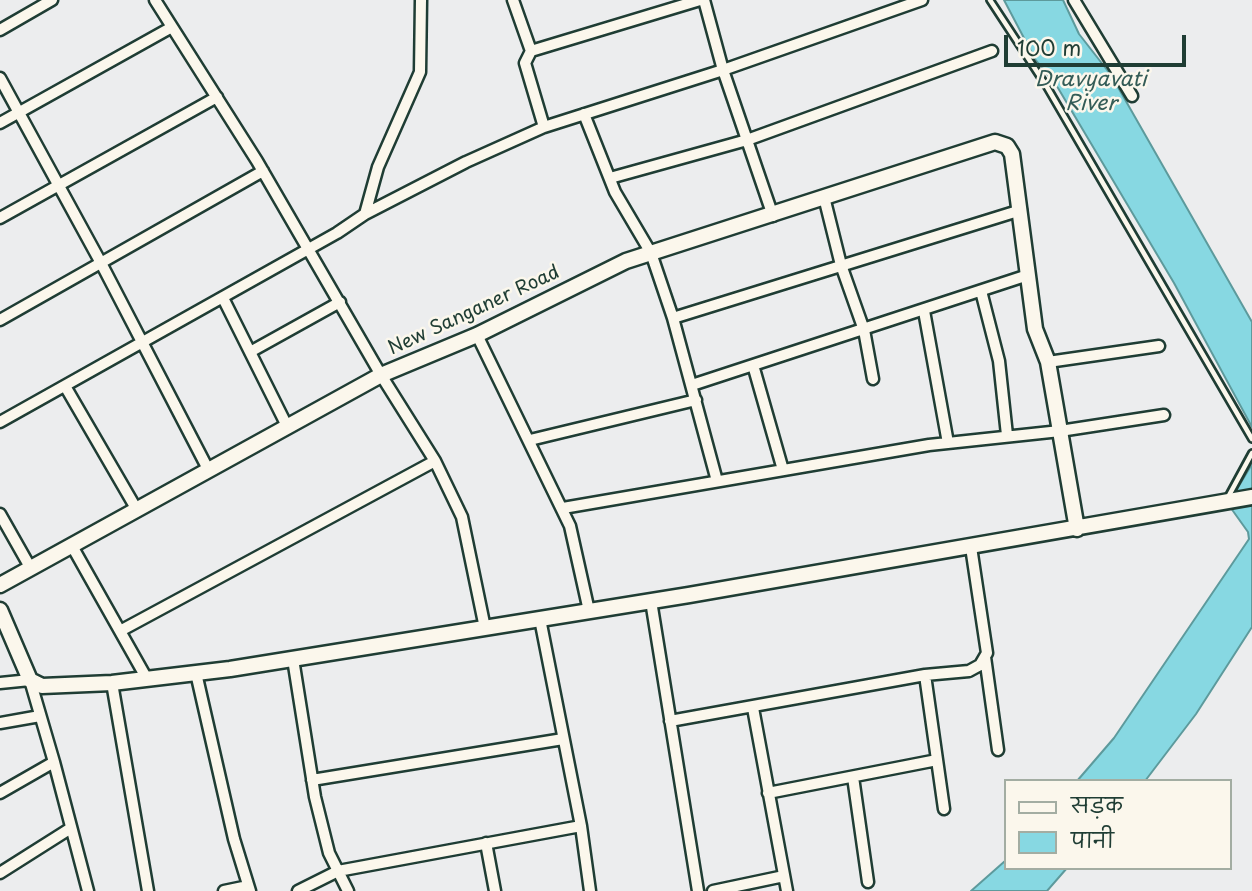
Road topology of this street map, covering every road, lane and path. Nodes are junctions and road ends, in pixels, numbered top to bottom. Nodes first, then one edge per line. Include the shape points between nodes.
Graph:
1 (52, 0) edge
2 (155, 0) edge
3 (421, 0) edge
4 (513, 0) edge
5 (702, 0) edge
6 (922, 0) edge
7 (990, 0) edge
8 (1074, 0) edge
9 (172, 27) junction
10 (0, 30) edge
11 (531, 51) junction
12 (992, 51) dead end
13 (723, 70) junction
14 (0, 78) edge
15 (1132, 96) dead end
16 (217, 97) junction
17 (19, 113) junction
18 (584, 114) junction
19 (0, 123) edge
20 (544, 127) junction
21 (747, 140) junction
22 (263, 171) junction
23 (610, 178) junction
24 (58, 184) junction
25 (824, 197) junction
26 (1021, 210) junction
27 (365, 214) junction
28 (773, 216) junction
29 (0, 218) edge
30 (310, 248) junction
31 (651, 253) junction
32 (101, 263) junction
33 (841, 265) junction
34 (1028, 275) junction
35 (981, 291) junction
36 (223, 298) junction
37 (340, 302) junction
38 (924, 311) junction
39 (673, 318) junction
40 (0, 320) edge
41 (864, 330) junction
42 (477, 335) junction
43 (142, 343) junction
44 (1159, 346) dead end
45 (250, 352) junction
46 (1048, 362) junction
47 (753, 365) junction
48 (381, 375) junction
49 (873, 379) dead end
50 (692, 385) junction
51 (65, 386) junction
52 (696, 400) junction
53 (1164, 415) dead end
54 (0, 422) edge
55 (288, 428) junction
56 (1060, 431) junction
57 (1007, 435) junction
58 (1252, 439) edge
59 (530, 440) junction
60 (948, 443) junction
61 (1252, 453) edge
62 (435, 461) junction
63 (783, 470) junction
64 (209, 471) junction
65 (717, 481) junction
66 (1252, 497) edge
67 (1226, 501) junction
68 (563, 508) junction
69 (137, 510) junction
70 (0, 514) edge
71 (1077, 529) junction
72 (72, 546) junction
73 (971, 547) junction
74 (30, 566) junction
75 (0, 585) edge
76 (652, 601) junction
77 (0, 610) edge
78 (589, 611) junction
79 (540, 619) junction
80 (485, 628) junction
81 (120, 631) junction
82 (985, 657) junction
83 (293, 659) junction
84 (196, 673) junction
85 (925, 676) junction
86 (147, 679) junction
87 (30, 680) junction
88 (0, 683) edge
89 (112, 683) junction
90 (753, 708) junction
91 (40, 716) junction
92 (670, 721) junction
93 (0, 723) edge
94 (564, 740) junction
95 (998, 750) dead end
96 (937, 760) junction
97 (54, 762) junction
98 (853, 777) junction
99 (312, 780) junction
100 (0, 793) edge
101 (768, 793) junction
102 (944, 809) dead end
103 (581, 826) junction
104 (71, 828) junction
105 (486, 843) junction
106 (338, 870) junction
107 (0, 873) edge
108 (784, 876) junction
109 (868, 882) dead end
110 (249, 889) edge
111 (88, 891) edge
112 (148, 891) edge
113 (224, 891) edge
114 (298, 891) edge
115 (348, 891) edge
116 (495, 891) edge
117 (590, 891) edge
118 (698, 891) edge
119 (713, 891) edge
120 (787, 891) edge

1 - 10 street
2 - 9 street
3 - 27 street via 420,72 378,167
4 - 11 street
5 - 11 street
5 - 13 street
6 - 13 street
7 - 58 lane via 1047,87
8 - 15 street
9 - 16 street
9 - 17 street
11 - 20 street via 525,63
12 - 21 street
13 - 18 street
13 - 21 street
14 - 17 street
16 - 22 street
16 - 24 street
17 - 19 street
17 - 24 street
18 - 20 street
18 - 23 street
20 - 27 street
21 - 23 street
21 - 28 street
22 - 30 street
22 - 32 street
23 - 31 street
24 - 29 street
24 - 32 street
25 - 26 street, New Sanganer Road via 995,142 1007,146 1012,154
25 - 28 street, New Sanganer Road
25 - 33 street
26 - 33 street
26 - 34 street
27 - 30 street
28 - 31 street, New Sanganer Road
30 - 36 street
30 - 37 street
31 - 39 street
31 - 42 street, New Sanganer Road via 625,261
32 - 40 street
32 - 43 street
33 - 39 street
33 - 41 street
34 - 35 street
34 - 46 street via 1035,329
35 - 38 street
35 - 57 street via 999,360
36 - 43 street
36 - 45 street
37 - 45 street
37 - 48 street
38 - 41 street
38 - 60 street
39 - 50 street
41 - 47 street
41 - 49 street
42 - 48 street, New Sanganer Road
42 - 59 street
43 - 51 street
43 - 64 street
44 - 46 street
45 - 55 street
46 - 56 street
47 - 50 street
47 - 63 street
48 - 55 street, New Sanganer Road
48 - 62 street
50 - 52 street
51 - 54 street
51 - 69 street
52 - 59 street
52 - 65 street
53 - 56 street
55 - 64 street, New Sanganer Road
56 - 57 street
56 - 71 street
57 - 60 street
59 - 68 street
60 - 63 street
61 - 67 lane
62 - 80 street via 462,517
62 - 81 street
63 - 65 street
64 - 69 street, New Sanganer Road
65 - 68 street
66 - 67 street
67 - 71 street
68 - 78 street
69 - 72 street, New Sanganer Road
70 - 74 street
71 - 73 street
72 - 74 street, New Sanganer Road
72 - 81 street
73 - 76 street
73 - 82 street
74 - 75 street, New Sanganer Road
76 - 78 street
76 - 92 street
77 - 87 street
78 - 79 street
79 - 80 street
79 - 94 street
80 - 83 street
81 - 86 street
82 - 85 street via 969,671
82 - 95 street
83 - 84 street
83 - 99 street
84 - 86 street
84 - 110 street
85 - 90 street
85 - 96 street
86 - 89 street
87 - 88 street
87 - 89 street via 42,686
87 - 91 street
89 - 112 street
90 - 92 street
90 - 101 street
91 - 93 street
91 - 97 street
92 - 118 street
94 - 99 street
94 - 103 street
96 - 98 street
96 - 102 street
97 - 100 street
97 - 104 street
98 - 101 street
98 - 109 street
99 - 106 street via 329,853
101 - 108 street
103 - 105 street
103 - 117 street
104 - 107 street
104 - 111 street
105 - 106 street
105 - 116 street
106 - 114 street
106 - 115 street
108 - 119 street
108 - 120 street
110 - 113 street

